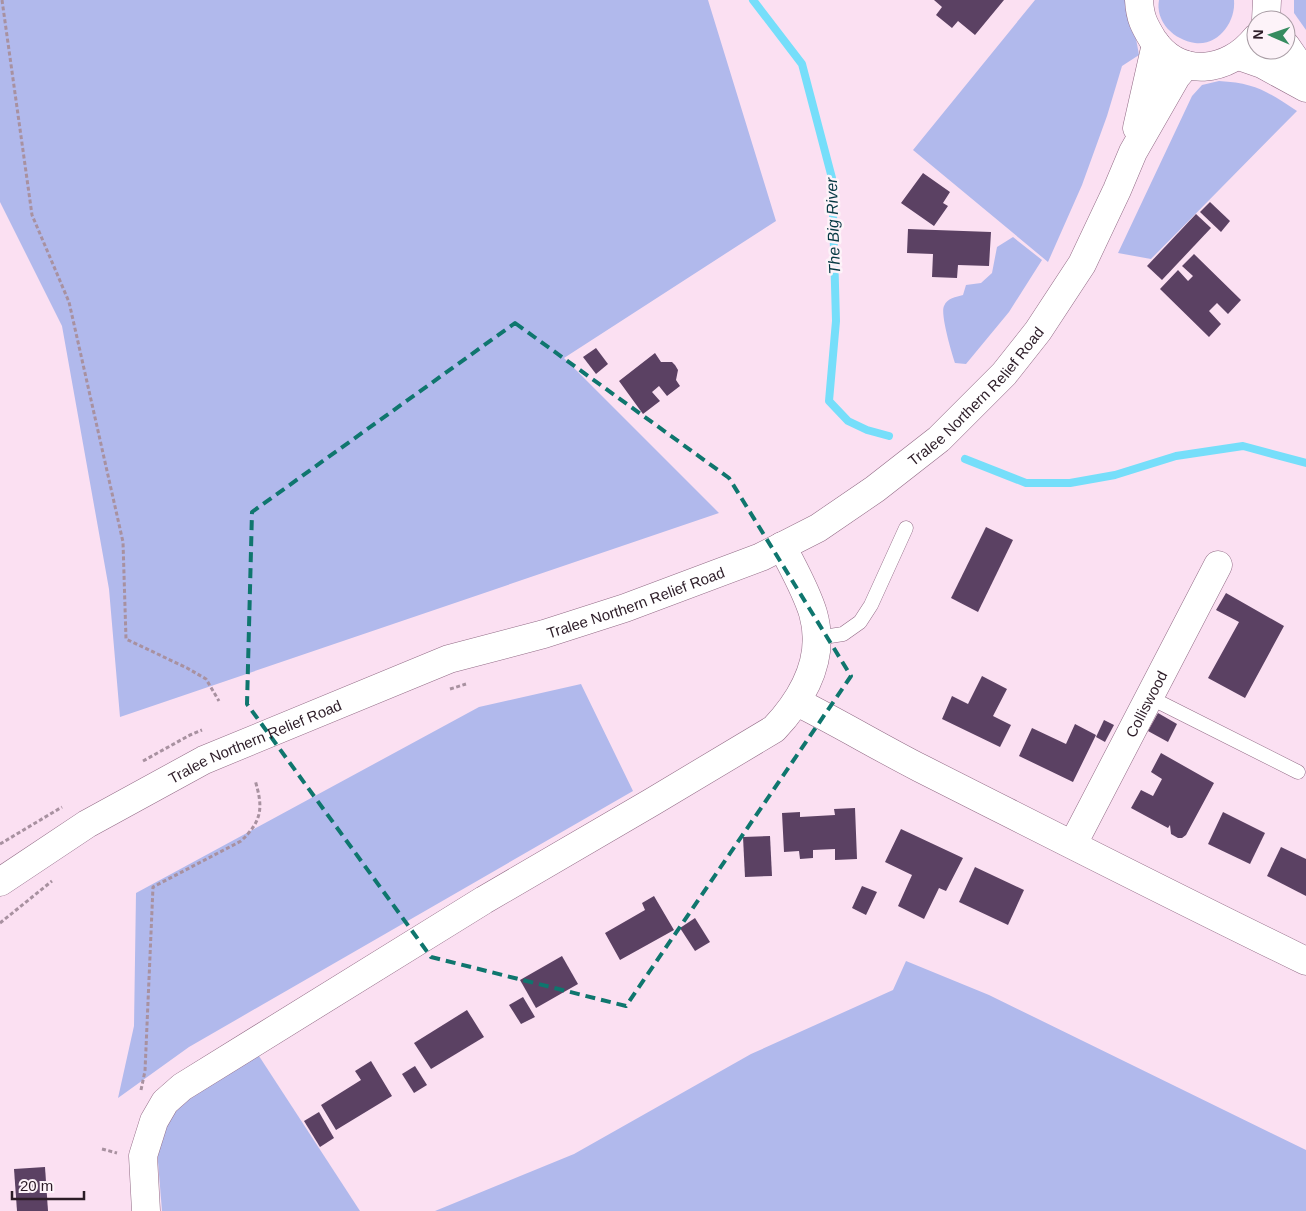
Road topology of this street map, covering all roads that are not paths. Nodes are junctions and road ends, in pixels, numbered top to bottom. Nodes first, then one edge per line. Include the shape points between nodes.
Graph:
1 (1139, 0) edge
2 (1156, 44) junction
3 (1246, 48) edge
4 (1258, 60) edge
5 (1296, 60) edge
6 (1186, 65) junction
7 (1306, 75) edge
8 (1306, 88) edge
9 (1132, 152) junction
10 (906, 528) dead end
11 (782, 546) junction
12 (1218, 565) dead end
13 (817, 638) junction
14 (1149, 697) junction
15 (797, 702) junction
16 (1298, 772) dead end
17 (1073, 844) junction
18 (0, 882) edge
19 (1306, 961) edge
20 (146, 1211) edge

1 - 2 street via 1143,24
2 - 6 street
2 - 9 street, Tralee Northern Relief Road
3 - 6 street via 1215,65
4 - 8 street
5 - 7 street
6 - 9 street, Tralee Northern Relief Road
9 - 11 street, Tralee Northern Relief Road via 1082,264 1038,331 1004,374 939,439 875,489 818,528
10 - 13 lane via 872,605 860,622 843,634
11 - 13 street via 802,585 813,614
11 - 18 street, Tralee Northern Relief Road via 761,557 625,608 450,659 204,760 87,824
12 - 14 street, Colliswood
13 - 15 street via 813,668
14 - 16 lane
14 - 17 street, Colliswood
15 - 17 street
15 - 20 street via 774,728 484,900 182,1087 165,1102 154,1121 143,1156
17 - 19 street

